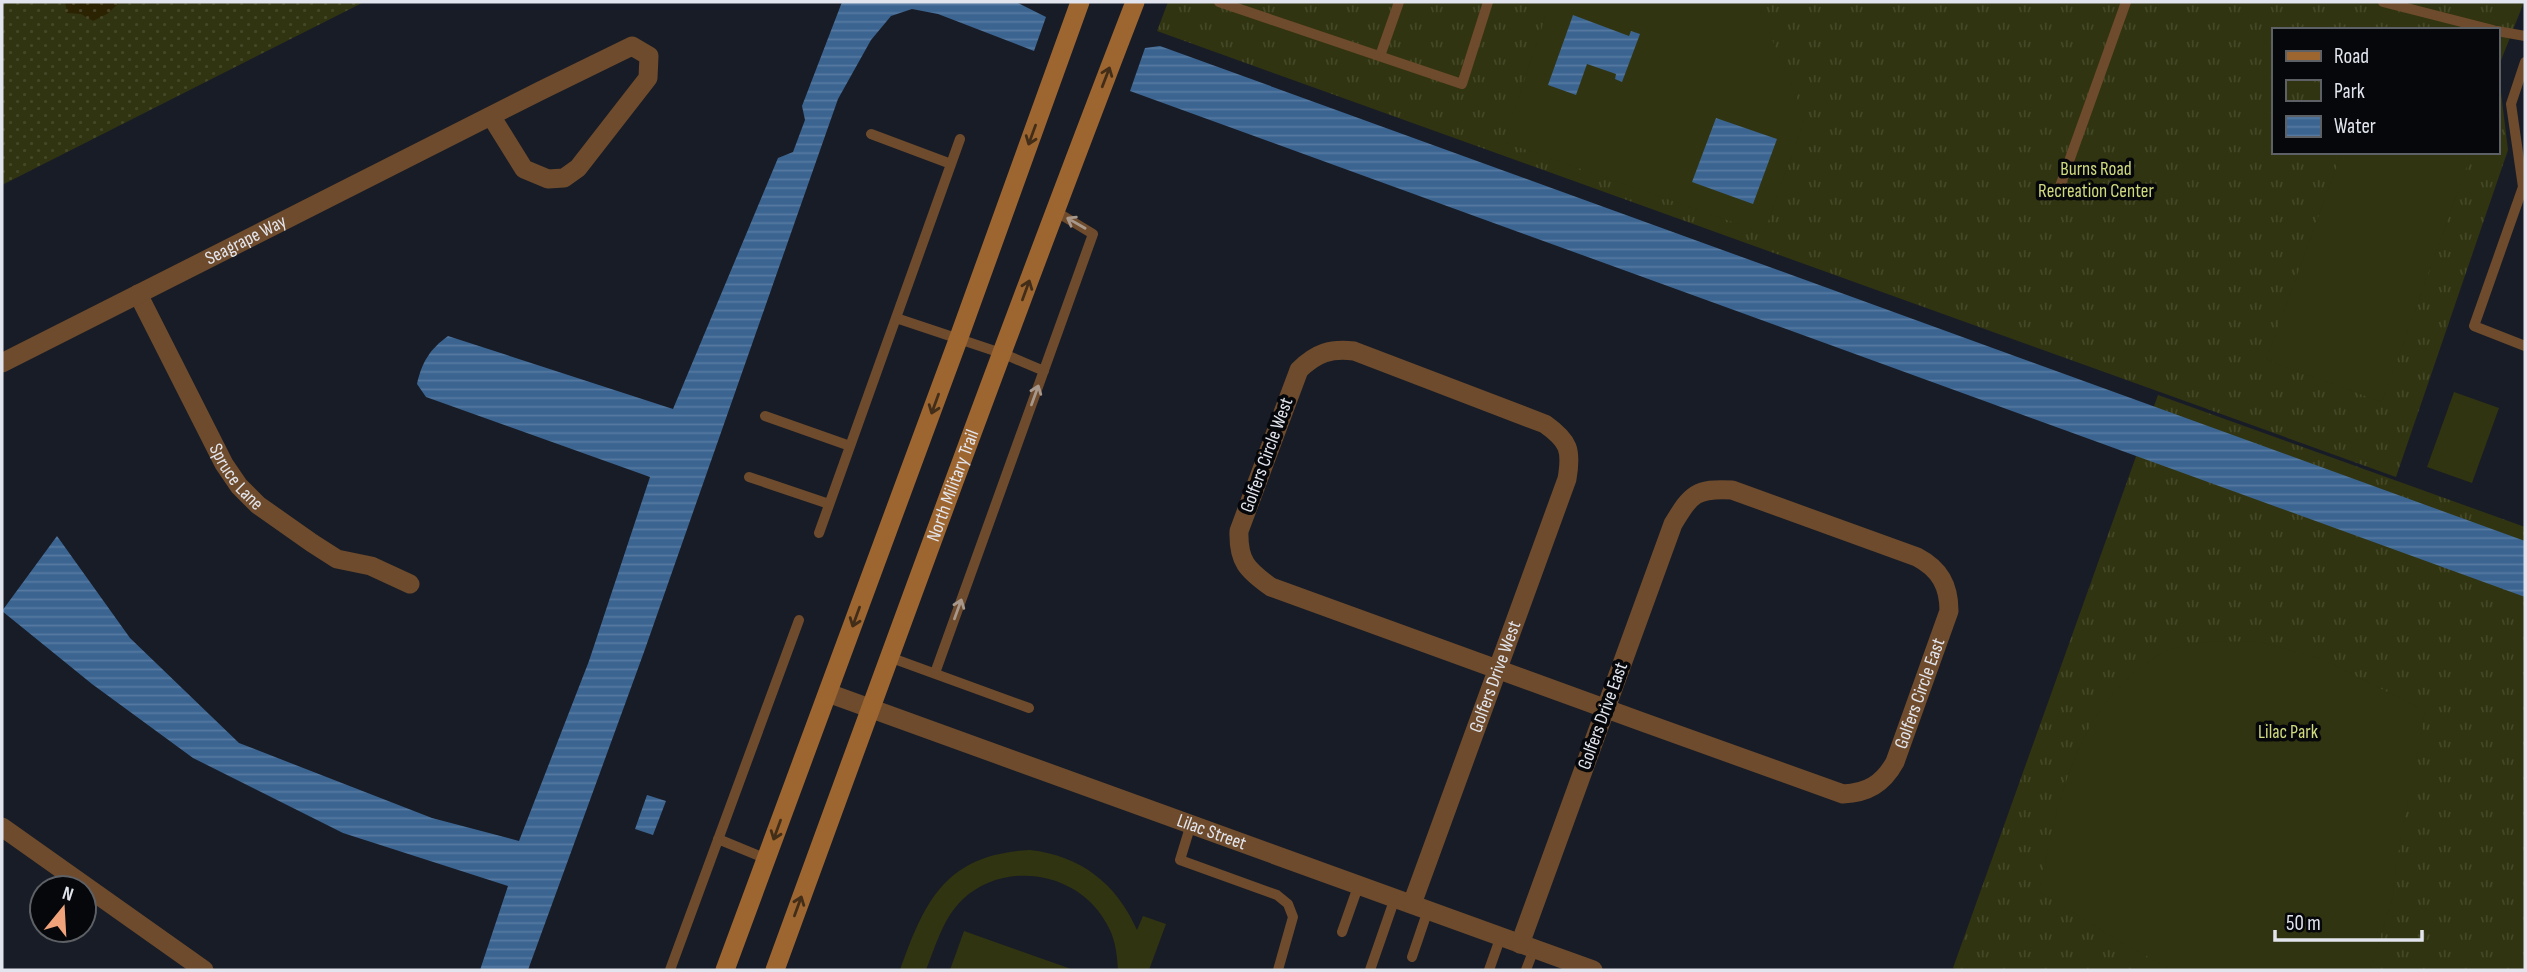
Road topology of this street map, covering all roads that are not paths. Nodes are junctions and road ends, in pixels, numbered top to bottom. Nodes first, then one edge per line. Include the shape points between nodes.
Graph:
1 (1080, 2) edge
2 (1135, 2) edge
3 (1219, 2) edge
4 (1399, 2) edge
5 (1488, 2) edge
6 (2126, 2) edge
7 (2383, 2) edge
8 (2487, 28) edge
9 (2499, 31) edge
10 (2525, 36) edge
11 (1380, 56) junction
12 (2525, 62) edge
13 (491, 116) junction
14 (871, 134) dead end
15 (960, 139) dead end
16 (951, 164) junction
17 (2058, 191) dead end
18 (1054, 211) junction
19 (138, 294) junction
20 (896, 318) junction
21 (958, 340) junction
22 (2525, 346) edge
23 (1004, 354) junction
24 (2, 363) edge
25 (1044, 371) junction
26 (765, 416) dead end
27 (850, 446) junction
28 (1568, 447) joint
29 (749, 477) dead end
30 (1696, 493) joint
31 (830, 504) junction
32 (819, 533) dead end
33 (410, 584) dead end
34 (799, 620) dead end
35 (889, 657) junction
36 (1497, 669) junction
37 (935, 673) junction
38 (828, 693) junction
39 (1029, 708) dead end
40 (871, 709) junction
41 (1606, 709) junction
42 (1191, 824) junction
43 (2, 827) edge
44 (718, 839) junction
45 (766, 859) junction
46 (1359, 884) junction
47 (1412, 904) junction
48 (1342, 932) dead end
49 (1501, 936) junction
50 (1527, 946) junction
51 (1412, 957) dead end
52 (1568, 966) edge
53 (204, 970) edge
54 (670, 970) edge
55 (725, 970) edge
56 (775, 970) edge
57 (1278, 970) edge
58 (1370, 970) edge
59 (1489, 970) edge
60 (1526, 970) edge
61 (1593, 970) edge

1 -> 21 main road
18 -> 2 main road, North Military Trail
3 - 11 lane
4 - 11 lane
5 - 11 lane via 1462,84
6 - 17 lane
7 - 8 lane
9 - 10 lane
12 - 22 lane via 2511,104 2523,187 2474,326
13 - 13 street, Seagrape Way via 632,46 649,56 648,78 578,168 564,178 548,179 524,169
13 - 19 street, Seagrape Way
14 - 16 lane
15 - 16 lane
16 - 20 lane
23 -> 18 main road, North Military Trail
25 -> 18 lane via 1093,234
19 - 24 street, Seagrape Way
19 - 33 street, Spruce Lane via 239,486 258,505 337,559 371,566
20 - 21 lane
20 - 27 lane
21 - 23 lane
21 -> 38 main road
23 - 25 lane
23 - 35 main road, North Military Trail
37 -> 25 lane
26 - 27 lane
27 - 31 lane
28 - 36 street, Golfers Drive West via 1567,479
28 - 36 street, Golfers Circle West via 1561,435 1545,424 1354,351 1325,351 1311,358 1293,382 1240,531 1242,560 1271,587
29 - 31 lane
30 - 41 street, Golfers Drive East via 1673,524
30 - 41 street, Golfers Circle East via 1732,490 1917,557 1945,582 1949,611 1895,762 1872,789 1843,794
31 - 32 lane
34 - 44 lane
35 - 37 lane
35 - 40 main road, North Military Trail
36 - 41 street, Golfers Circle West
36 - 47 street, Golfers Drive West
37 - 39 lane
38 - 40 street, Lilac Street
38 -> 45 main road
40 - 42 street, Lilac Street
56 -> 40 main road, North Military Trail
41 - 50 street, Golfers Drive East
42 - 46 street, Lilac Street
42 - 57 lane via 1180,860 1277,895 1288,904 1293,917
43 - 53 street
44 - 45 lane
44 - 54 lane
45 - 55 main road
46 - 47 street, Lilac Street
46 - 48 lane
47 - 49 street, Lilac Street
47 - 51 lane
47 - 58 lane
49 - 50 street, Lilac Street
49 - 59 lane
50 - 52 street, Lilac Street
50 - 60 lane
52 - 61 street, Lilac Street

